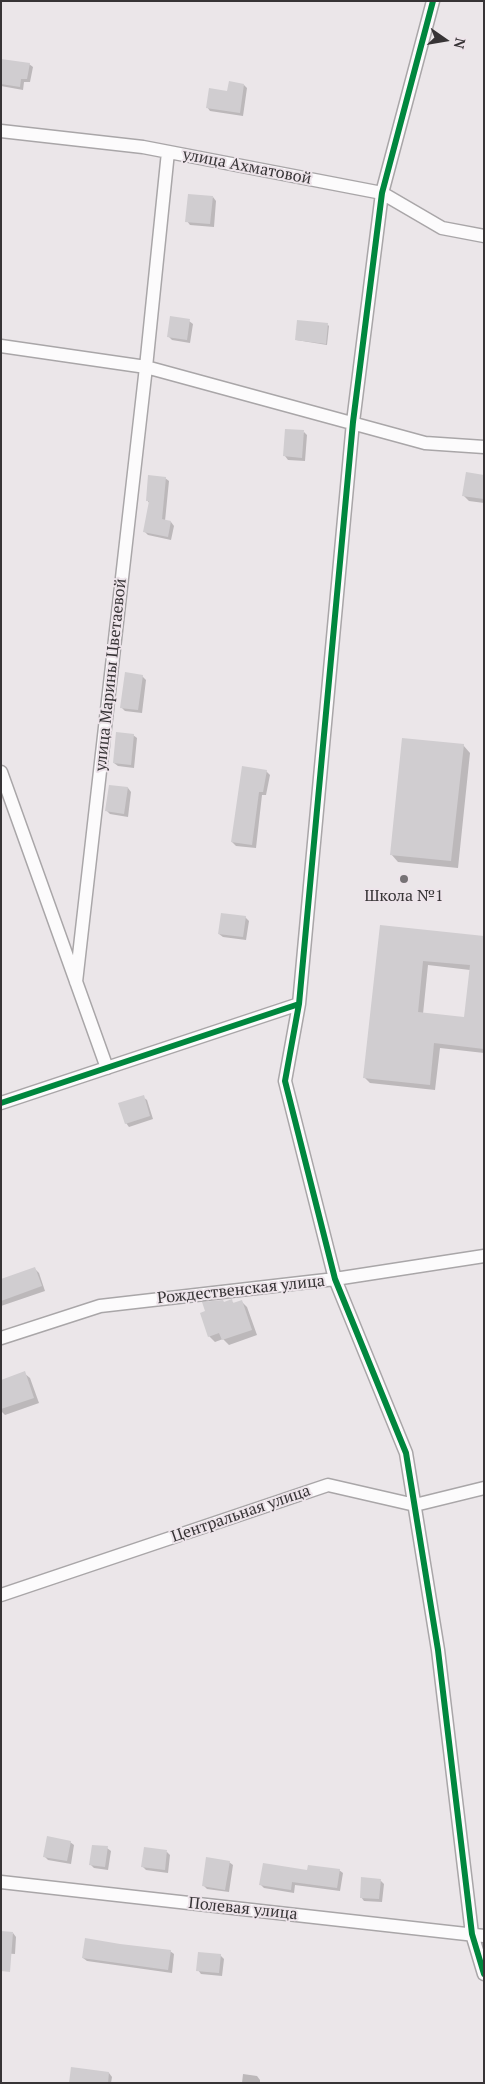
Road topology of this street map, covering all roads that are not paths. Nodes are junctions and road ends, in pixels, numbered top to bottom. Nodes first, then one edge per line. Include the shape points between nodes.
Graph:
1 (433, 1) edge
2 (1, 131) edge
3 (168, 152) junction
4 (382, 193) junction
5 (484, 236) edge
6 (1, 346) edge
7 (146, 367) junction
8 (353, 422) junction
9 (484, 447) edge
10 (1, 772) edge
11 (76, 982) junction
12 (298, 1004) junction
13 (107, 1068) junction
14 (1, 1103) edge
15 (484, 1256) edge
16 (335, 1280) junction
17 (1, 1338) edge
18 (484, 1488) edge
19 (415, 1505) junction
20 (1, 1595) edge
21 (1, 1882) edge
22 (478, 1935) edge
23 (484, 1974) edge

1 - 4 street
2 - 3 street, улица Ахматовой
3 - 4 street, улица Ахматовой
3 - 7 street, улица Марины Цветаевой
4 - 5 street, улица Ахматовой via 442,228
4 - 8 street
6 - 7 street
7 - 8 street
7 - 11 street, улица Марины Цветаевой
8 - 9 street via 425,443
8 - 12 street
10 - 11 street, улица Марины Цветаевой
11 - 13 street, улица Марины Цветаевой
12 - 13 street
12 - 16 street via 285,1081
13 - 14 street
15 - 16 street, Рождественская улица
16 - 17 street, Рождественская улица via 100,1306
16 - 19 street via 406,1453
18 - 19 street, Центральная улица
19 - 20 street, Центральная улица via 328,1485
19 - 22 street
21 - 22 street, Полевая улица
22 - 23 street

